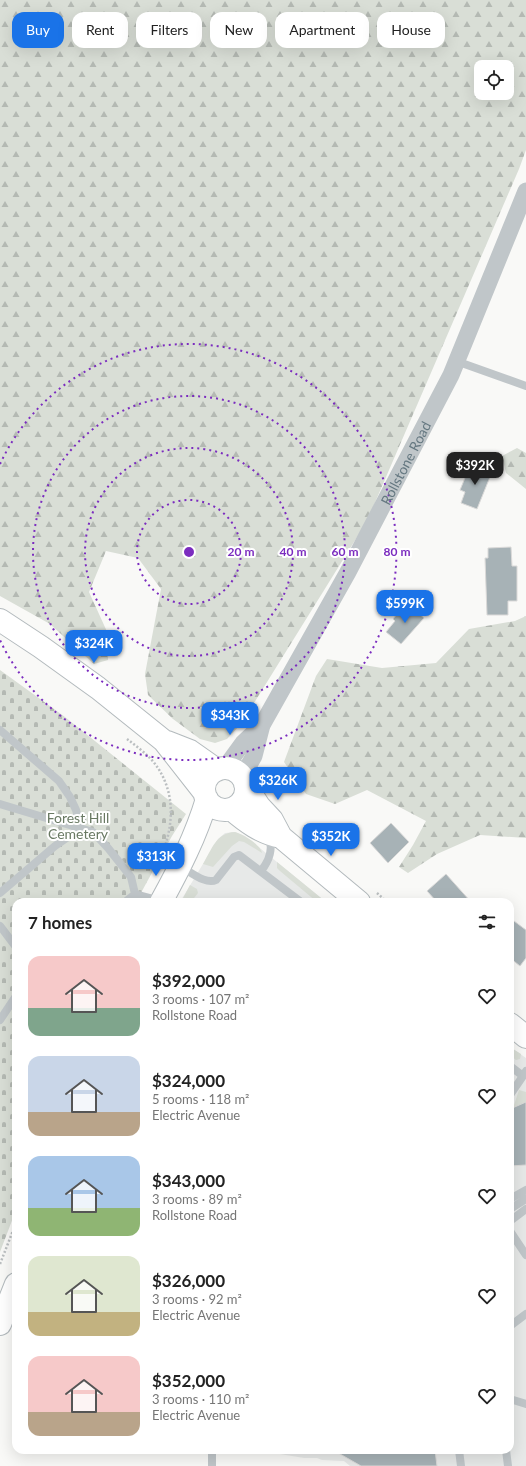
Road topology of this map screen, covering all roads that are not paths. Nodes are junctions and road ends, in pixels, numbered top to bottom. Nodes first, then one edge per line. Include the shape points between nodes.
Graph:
1 (526, 191) edge
2 (456, 362) junction
3 (526, 386) edge
4 (0, 620) edge
5 (0, 730) edge
6 (164, 741) junction
7 (232, 775) junction
8 (205, 796) junction
9 (0, 804) edge
10 (229, 810) junction
11 (81, 828) junction
12 (273, 835) junction
13 (180, 867) junction
14 (261, 871) junction
15 (0, 893) edge
16 (135, 894) junction
17 (130, 898) edge
18 (148, 898) edge
19 (164, 898) edge
20 (295, 898) edge
21 (353, 898) edge
22 (0, 926) edge
23 (12, 942) edge
24 (12, 1002) edge
25 (0, 1020) edge
26 (514, 1027) edge
27 (526, 1037) edge
28 (514, 1068) edge
29 (524, 1074) edge
30 (514, 1087) edge
31 (526, 1190) edge
32 (514, 1197) edge
33 (526, 1199) edge
34 (514, 1206) edge
35 (526, 1210) edge
36 (514, 1218) edge
37 (514, 1237) edge
38 (526, 1255) edge
39 (12, 1294) edge
40 (526, 1314) edge
41 (514, 1323) edge
42 (0, 1324) edge
43 (514, 1400) edge
44 (526, 1404) edge
45 (212, 1454) edge
46 (460, 1454) edge
47 (506, 1454) edge
48 (212, 1466) edge
49 (461, 1466) edge
50 (508, 1466) edge

1 - 2 street, Rollstone Road
2 - 3 lane
2 - 7 street, Rollstone Road via 348,572 262,725 254,756
4 - 6 main road via 98,688
5 - 11 lane via 59,781 70,797
6 - 7 main road via 190,751
6 - 8 main road
7 - 8 main road via 211,774 204,786
7 - 10 main road via 246,790 242,802
7 - 12 main road via 272,820
8 - 10 main road via 215,807
8 - 13 main road via 201,819
9 - 11 lane
10 - 12 main road
10 - 13 main road
11 - 15 lane via 55,846
11 - 16 lane via 93,832 108,848 131,877
12 - 14 lane via 269,839 269,860
12 - 21 main road
13 - 14 lane via 213,882 234,857 239,855
13 - 19 main road
14 - 20 lane
16 - 17 lane
16 - 18 lane
22 - 23 lane
24 - 25 lane
26 - 27 main road
28 - 29 lane
29 - 30 lane
31 - 32 lane
33 - 34 lane
35 - 36 lane
37 - 38 lane
39 - 42 main road
40 - 41 lane
43 - 44 lane
45 - 48 lane
46 - 49 lane
47 - 50 lane

